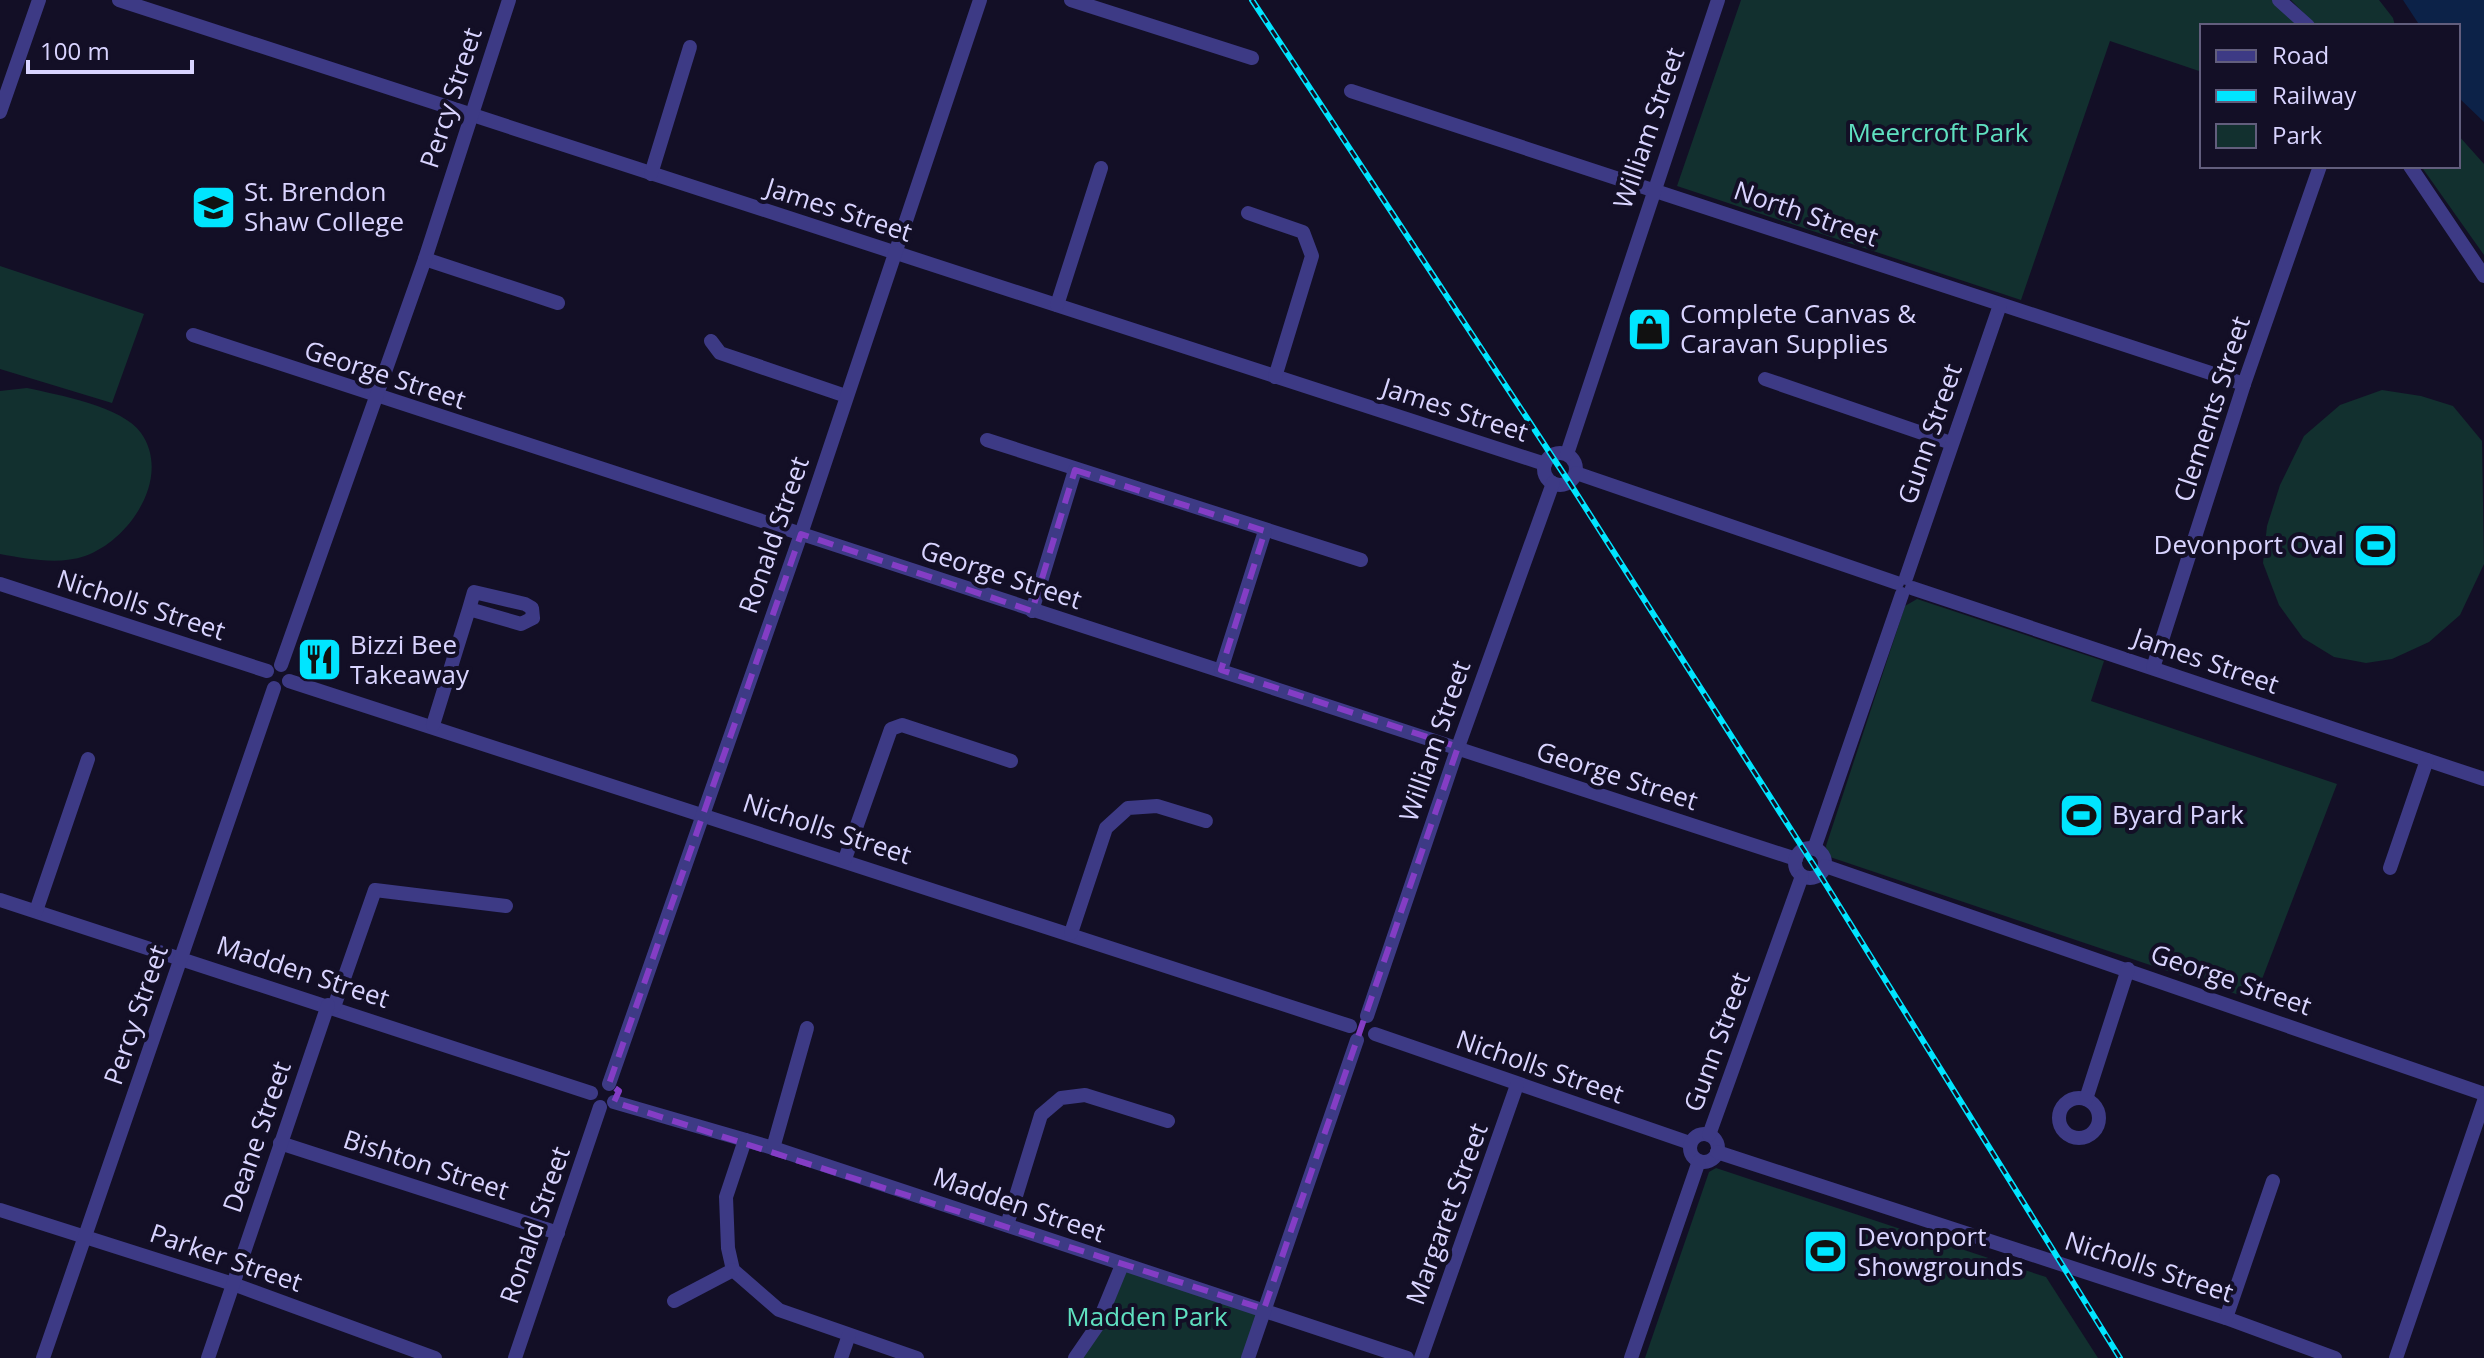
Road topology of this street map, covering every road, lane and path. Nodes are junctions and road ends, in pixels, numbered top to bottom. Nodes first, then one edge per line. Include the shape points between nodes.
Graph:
1 (39, 0) edge
2 (119, 0) edge
3 (509, 0) edge
4 (980, 0) edge
5 (1071, 0) edge
6 (1718, 0) edge
7 (2279, 0) edge
8 (2306, 24) edge
9 (690, 47) dead end
10 (1252, 58) dead end
11 (1351, 91) dead end
12 (0, 112) edge
13 (469, 116) junction
14 (1101, 168) dead end
15 (2319, 168) edge
16 (2411, 168) edge
17 (651, 174) junction
18 (1653, 188) junction
19 (1248, 213) dead end
20 (893, 253) junction
21 (425, 259) junction
22 (2484, 276) edge
23 (558, 303) dead end
24 (1057, 305) junction
25 (2000, 305) junction
26 (193, 335) dead end
27 (711, 341) dead end
28 (1275, 377) junction
29 (1765, 379) dead end
30 (2244, 384) junction
31 (846, 396) junction
32 (376, 398) junction
33 (987, 440) dead end
34 (1951, 443) junction
35 (1567, 454) junction
36 (1545, 464) junction
37 (1075, 470) junction
38 (1576, 473) junction
39 (1553, 483) junction
40 (1265, 531) junction
41 (801, 534) junction
42 (1361, 560) dead end
43 (0, 584) edge
44 (1904, 586) junction
45 (469, 609) dead end
46 (1032, 611) junction
47 (274, 668) junction
48 (2153, 668) junction
49 (1221, 670) junction
50 (289, 681) junction
51 (274, 688) junction
52 (433, 725) junction
53 (1458, 747) junction
54 (88, 759) dead end
55 (2427, 760) junction
56 (1011, 761) dead end
57 (2484, 779) edge
58 (704, 815) junction
59 (1206, 821) dead end
60 (1814, 849) junction
61 (845, 859) junction
62 (1796, 859) junction
63 (1825, 866) junction
64 (2390, 868) dead end
65 (1802, 876) junction
66 (0, 900) edge
67 (506, 906) dead end
68 (36, 911) junction
69 (1071, 933) junction
70 (182, 958) junction
71 (2128, 969) junction
72 (331, 1006) junction
73 (1367, 1016) junction
74 (1350, 1026) junction
75 (807, 1028) dead end
76 (1375, 1034) junction
77 (1357, 1040) junction
78 (609, 1084) junction
79 (1517, 1085) junction
80 (591, 1093) junction
81 (2484, 1094) edge
82 (2086, 1099) dead end
83 (2484, 1101) edge
84 (607, 1104) junction
85 (1168, 1121) dead end
86 (1709, 1135) junction
87 (745, 1140) junction
88 (280, 1143) junction
89 (1690, 1143) junction
90 (773, 1148) junction
91 (1717, 1152) junction
92 (1699, 1161) junction
93 (2273, 1181) dead end
94 (0, 1210) edge
95 (1007, 1225) junction
96 (558, 1233) junction
97 (84, 1237) junction
98 (1122, 1265) junction
99 (733, 1270) junction
100 (233, 1284) junction
101 (674, 1301) dead end
102 (1264, 1309) junction
103 (2226, 1318) junction
104 (849, 1335) junction
105 (43, 1358) edge
106 (208, 1358) edge
107 (435, 1358) edge
108 (515, 1358) edge
109 (841, 1358) edge
110 (917, 1358) edge
111 (1075, 1358) edge
112 (1248, 1358) edge
113 (1407, 1358) edge
114 (1421, 1358) edge
115 (1631, 1358) edge
116 (2335, 1358) edge
117 (2396, 1358) edge

1 - 12 street
2 - 13 street, James Street
3 - 13 street, Percy Street
4 - 20 street, Ronald Street
5 - 10 street
6 - 18 street, William Street
7 - 8 street
9 - 17 street
11 - 18 street, North Street
13 - 17 street, James Street
13 - 21 street, Percy Street
14 - 24 street
15 - 30 street, Clements Street
16 - 22 street
17 - 20 street, James Street
18 - 25 street, North Street
18 - 35 street, William Street
19 - 28 street via 1303,232 1312,256
20 - 24 street, James Street
20 - 31 street, Ronald Street
21 - 23 street
21 - 32 street, Percy Street
24 - 28 street, James Street
25 - 30 street, North Street
25 - 34 street, Gunn Street
26 - 32 street, George Street
27 - 31 street via 720,353
28 - 36 street, James Street
29 - 34 street
30 - 48 street, Clements Street
31 - 41 street, Ronald Street
32 - 41 street, George Street
32 - 47 street, Percy Street
33 - 37 street
34 - 44 street, Gunn Street
35 - 36 street via 1552,455
35 - 38 street
36 - 39 street via 1545,475
37 - 40 street
37 - 46 street
38 - 39 street via 1564,485
38 - 44 street, James Street
39 - 53 street, William Street
40 - 42 street
40 - 49 street
41 - 46 street, George Street
41 - 58 street, Ronald Street
43 - 47 street, Nicholls Street
44 - 48 street, James Street
44 - 60 street, Gunn Street
45 - 52 street
46 - 49 street, George Street
47 - 50 street via 288,670
47 - 51 street via 266,679
48 - 55 street, James Street
49 - 53 street, George Street
50 - 51 street
50 - 52 street, Nicholls Street
51 - 70 street, Percy Street
52 - 58 street, Nicholls Street
53 - 62 street, George Street
53 - 73 street, William Street
54 - 68 street
55 - 57 street, James Street
55 - 64 street
56 - 61 street via 902,725 891,729
58 - 61 street, Nicholls Street
58 - 78 street, Ronald Street
59 - 69 street via 1157,806 1128,808 1106,828
60 - 62 street via 1804,849
60 - 63 street via 1823,855
61 - 69 street, Nicholls Street
62 - 65 street
63 - 65 street via 1816,877
63 - 71 street, George Street
65 - 86 street, Gunn Street
66 - 68 street, Madden Street
67 - 72 street, Deane Street via 375,890
68 - 70 street, Madden Street
69 - 74 street, Nicholls Street
70 - 72 street, Madden Street
70 - 97 street, Percy Street
71 - 81 street, George Street
71 - 82 street
72 - 80 street, Madden Street
72 - 88 street, Deane Street
73 - 74 street
73 - 76 street
74 - 77 street
75 - 90 street
76 - 77 street
76 - 79 street, Nicholls Street
77 - 102 street
78 - 80 street via 599,1083
78 - 84 street via 615,1092
79 - 89 street, Nicholls Street
79 - 114 street, Margaret Street
80 - 84 street via 594,1103
83 - 117 street
84 - 87 street, Madden Street
84 - 96 street, Ronald Street
85 - 95 street via 1085,1095 1061,1098 1041,1115
86 - 89 street via 1700,1134
86 - 91 street
87 - 90 street, Madden Street
87 - 99 street via 726,1197
88 - 96 street, Bishton Street
88 - 100 street, Deane Street
89 - 92 street via 1691,1154
90 - 95 street, Madden Street
91 - 92 street via 1712,1159
91 - 103 street, Nicholls Street
92 - 115 street
93 - 103 street
94 - 97 street, Parker Street
95 - 98 street, Madden Street
96 - 108 street, Ronald Street
97 - 100 street, Parker Street
97 - 105 street, Percy Street
98 - 102 street, Madden Street
98 - 111 street via 1097,1326
99 - 101 street
99 - 104 street via 779,1310
100 - 106 street, Deane Street
100 - 107 street, Parker Street
102 - 112 street
102 - 113 street, Madden Street
103 - 116 street, Nicholls Street
104 - 109 street
104 - 110 street

